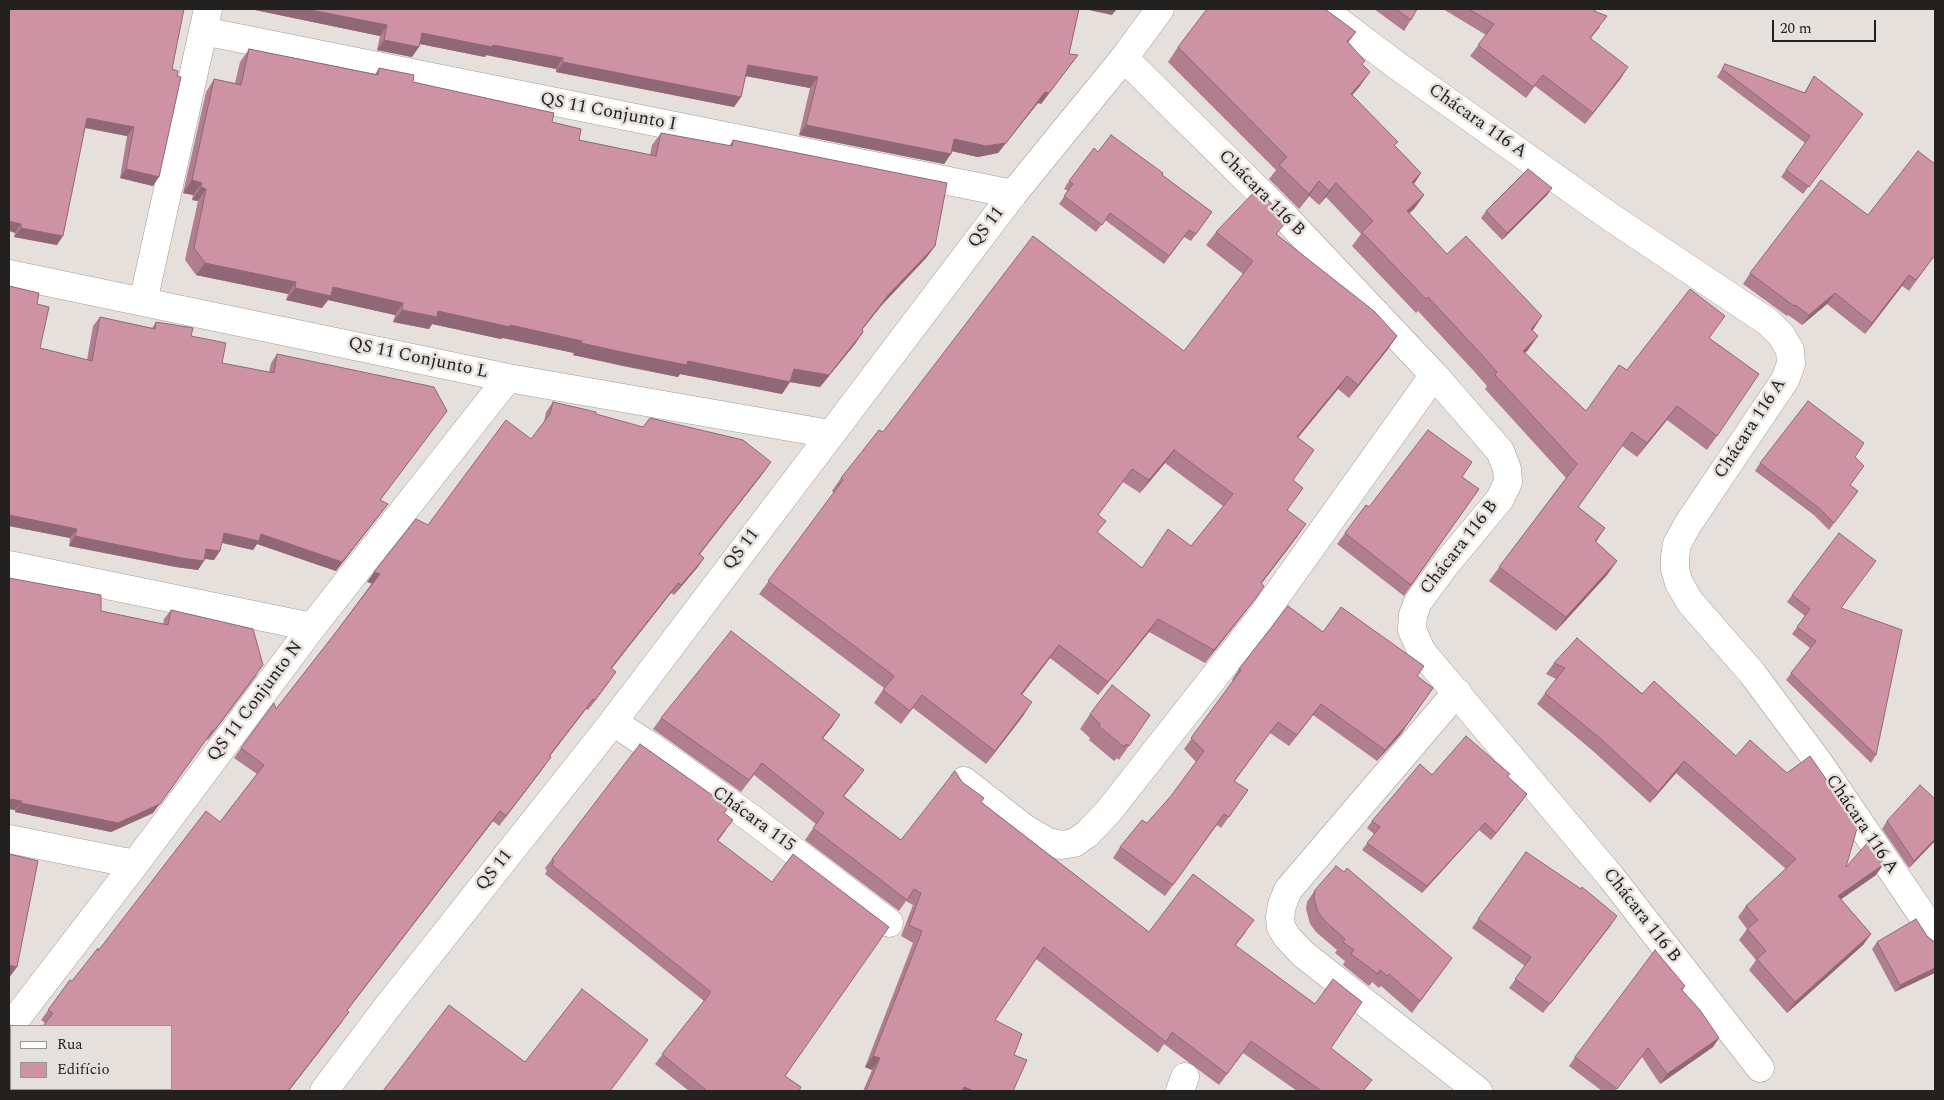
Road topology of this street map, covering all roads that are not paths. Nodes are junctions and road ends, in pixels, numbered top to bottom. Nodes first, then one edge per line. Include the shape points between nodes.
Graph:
1 (1160, 9) edge
2 (1322, 9) edge
3 (205, 20) edge
4 (1124, 58) junction
5 (1013, 194) junction
6 (9, 274) edge
7 (143, 302) junction
8 (1434, 375) junction
9 (508, 378) junction
10 (830, 434) junction
11 (9, 565) edge
12 (312, 627) junction
13 (1457, 692) junction
14 (613, 722) junction
15 (964, 781) edge
16 (9, 839) edge
17 (135, 864) junction
18 (889, 923) dead end
19 (1935, 934) edge
20 (11, 1025) edge
21 (1760, 1068) dead end
22 (324, 1091) edge
23 (1478, 1091) edge

1 - 4 street, QS 11
2 - 19 street, Chácara 116 A via 1609,216 1768,322 1781,335 1790,350 1790,364 1784,380 1677,544 1678,583 1690,602 1752,673 1819,764
3 - 5 street, QS 11 Conjunto I
3 - 7 street
4 - 5 street, QS 11
4 - 8 street, Chácara 116 B via 1285,217
5 - 10 street, QS 11
6 - 7 street, QS 11 Conjunto L
7 - 9 street, QS 11 Conjunto L
8 - 13 street, Chácara 116 B via 1500,451 1508,482 1500,499 1427,588 1412,615 1412,630 1422,652
8 - 15 street via 1259,620 1108,812 1087,834 1074,842 1048,842 1024,828
9 - 10 street, QS 11 Conjunto L
9 - 12 street, QS 11 Conjunto N
10 - 14 street, QS 11
11 - 12 street
12 - 17 street, QS 11 Conjunto N
13 - 21 street, Chácara 116 B via 1611,877
13 - 23 street via 1288,890 1280,917 1287,937 1303,954
14 - 18 street, Chácara 115 via 752,818
14 - 22 street, QS 11
16 - 17 street
17 - 20 street, QS 11 Conjunto N

